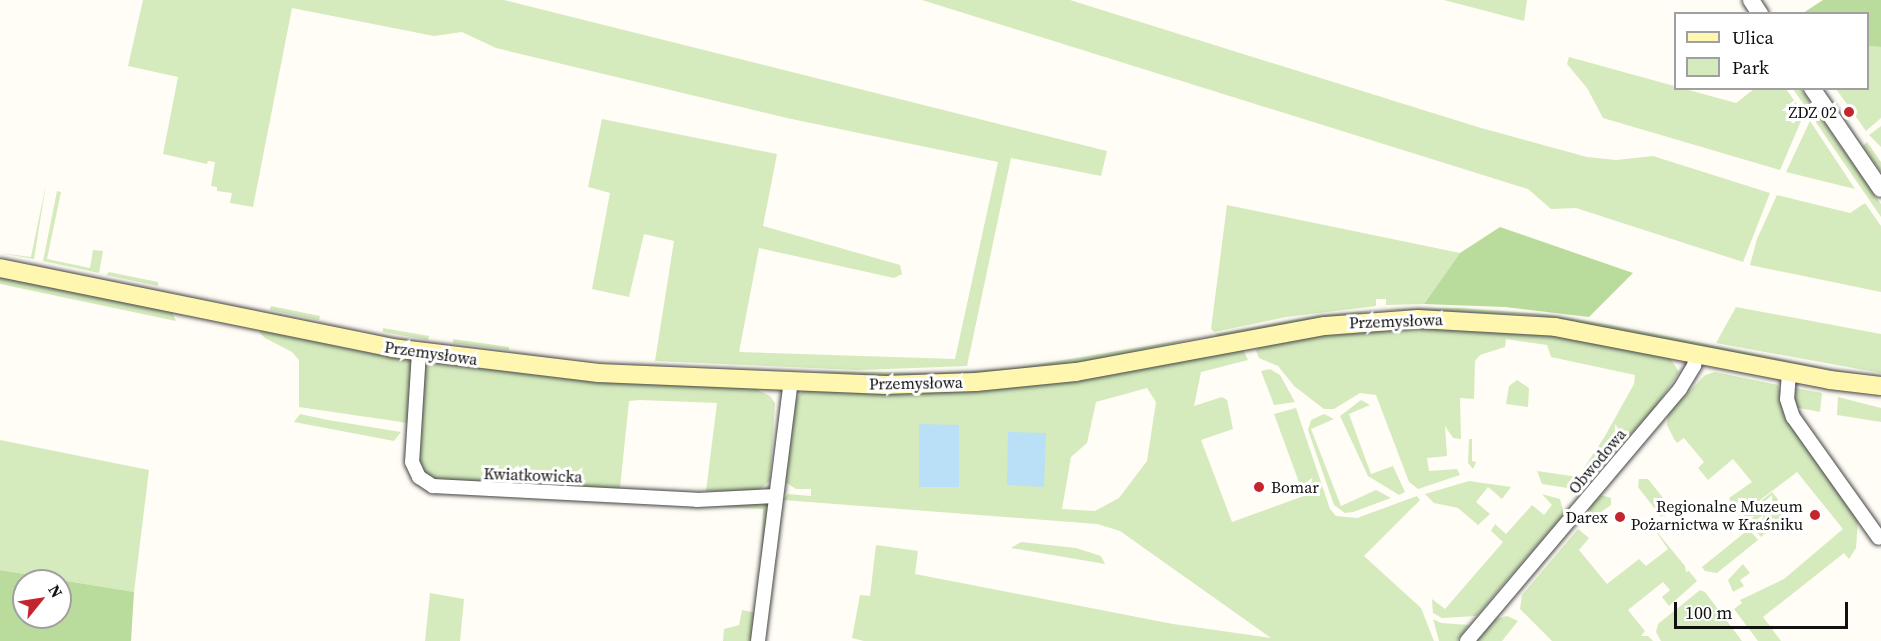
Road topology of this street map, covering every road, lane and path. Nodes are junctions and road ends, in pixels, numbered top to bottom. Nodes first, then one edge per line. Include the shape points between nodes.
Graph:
1 (1813, 90) edge
2 (1881, 189) edge
3 (0, 268) edge
4 (419, 352) junction
5 (1697, 354) junction
6 (1789, 372) junction
7 (791, 380) junction
8 (1830, 380) junction
9 (1881, 386) edge
10 (1881, 396) edge
11 (775, 496) junction
12 (1879, 538) dead end
13 (758, 641) edge
14 (1467, 641) edge

1 - 2 street
3 - 4 main road, Przemysłowa
4 - 7 main road, Przemysłowa via 598,373
4 - 11 street, Kwiatkowicka via 412,462 419,477 433,486 697,500
5 - 6 main road, Przemysłowa
5 - 7 main road, Przemysłowa via 1555,327 1418,319 1309,328 1103,368 1015,379 905,385
5 - 14 street, Obwodowa via 1680,389
6 - 8 main road, Przemysłowa
6 - 12 street via 1787,399 1793,417
7 - 11 street
8 - 9 main road, Przemysłowa
8 - 10 main road, Przemysłowa
11 - 13 street

